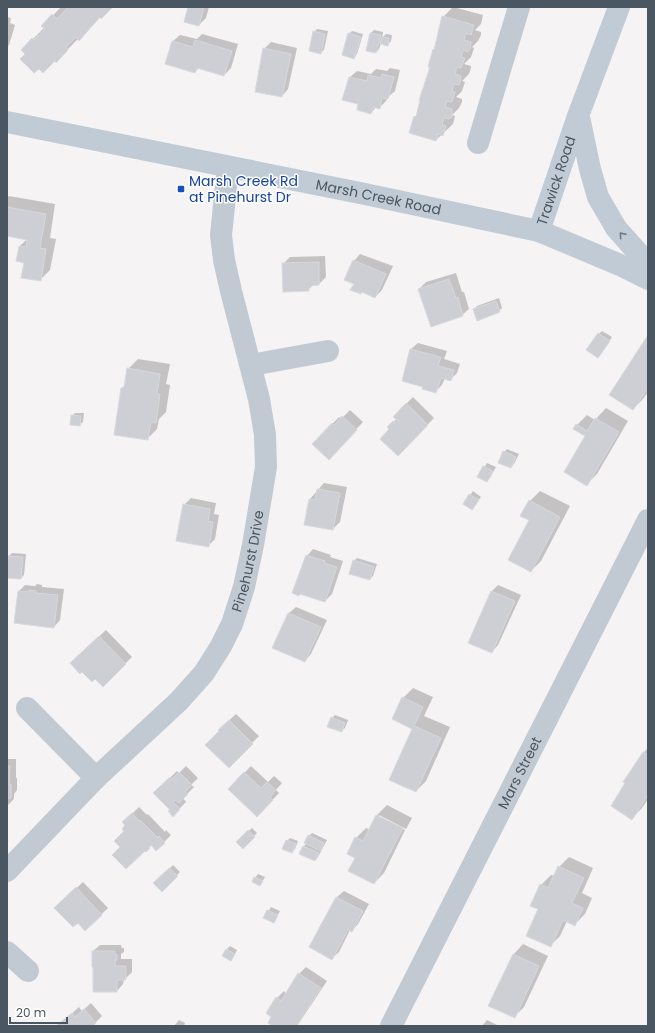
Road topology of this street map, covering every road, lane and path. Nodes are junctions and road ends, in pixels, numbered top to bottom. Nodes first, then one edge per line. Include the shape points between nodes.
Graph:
1 (519, 7) edge
2 (619, 7) edge
3 (578, 116) junction
4 (7, 122) edge
5 (478, 143) dead end
6 (228, 167) junction
7 (539, 231) junction
8 (648, 264) edge
9 (648, 279) edge
10 (328, 351) dead end
11 (251, 365) junction
12 (648, 520) edge
13 (27, 708) dead end
14 (96, 778) junction
15 (7, 871) edge
16 (7, 952) edge
17 (28, 971) dead end
18 (391, 1026) edge

1 - 5 street
2 - 3 street, Trawick Road
3 - 7 street, Trawick Road
8 -> 3 street, Trawick Road via 616,228 598,197
4 - 6 street, Marsh Creek Road
6 - 7 street, Marsh Creek Road
6 - 11 street, Pinehurst Drive via 221,235 231,291
7 - 9 street, Trawick Road
10 - 11 street
11 - 14 street, Pinehurst Drive via 260,399 266,467 244,587 232,624 204,673
12 - 18 street, Mars Street
13 - 14 street
14 - 15 street, Pinehurst Drive
16 - 17 street

